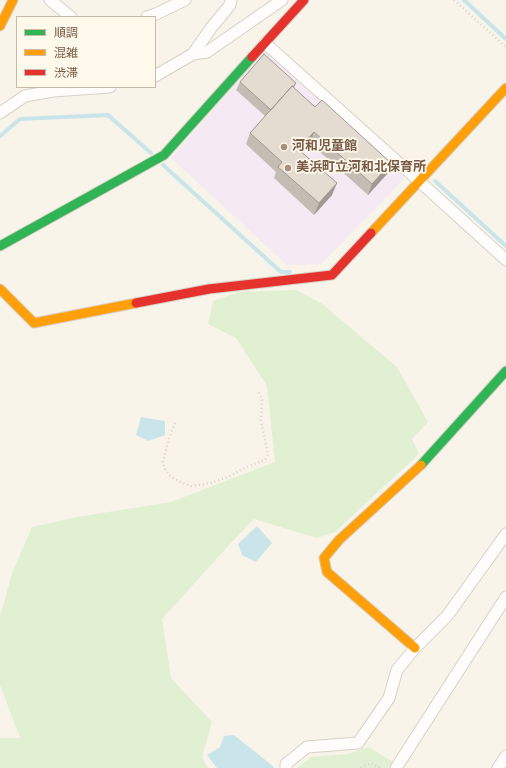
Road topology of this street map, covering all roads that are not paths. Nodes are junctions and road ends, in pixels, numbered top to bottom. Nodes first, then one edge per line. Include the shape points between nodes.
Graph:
1 (13, 0) edge
2 (50, 0) edge
3 (185, 0) edge
4 (231, 0) edge
5 (282, 0) edge
6 (304, 0) edge
7 (70, 16) edge
8 (150, 16) edge
9 (0, 26) edge
10 (265, 43) junction
11 (193, 54) junction
12 (156, 75) edge
13 (96, 88) edge
14 (506, 88) edge
15 (0, 113) edge
16 (420, 181) junction
17 (0, 246) edge
18 (506, 260) edge
19 (0, 289) edge
20 (506, 371) edge
21 (506, 534) edge
22 (506, 597) edge
23 (415, 648) junction
24 (506, 756) edge
25 (286, 768) edge
26 (396, 768) edge
27 (498, 768) edge

1 - 9 main road
2 - 7 street
3 - 8 street
4 - 11 street via 230,5
5 - 11 street via 207,52
6 - 10 main road
10 - 16 street
10 - 17 main road via 164,155
11 - 12 street
13 - 15 street via 25,96
14 - 16 main road
16 - 18 street
16 - 19 main road via 332,274 210,289 34,324
20 - 23 main road via 424,462 339,540 324,558 327,572
21 - 23 street via 447,616
22 - 26 street
23 - 25 street via 398,670 389,698 358,743 308,748 286,764
24 - 27 street

